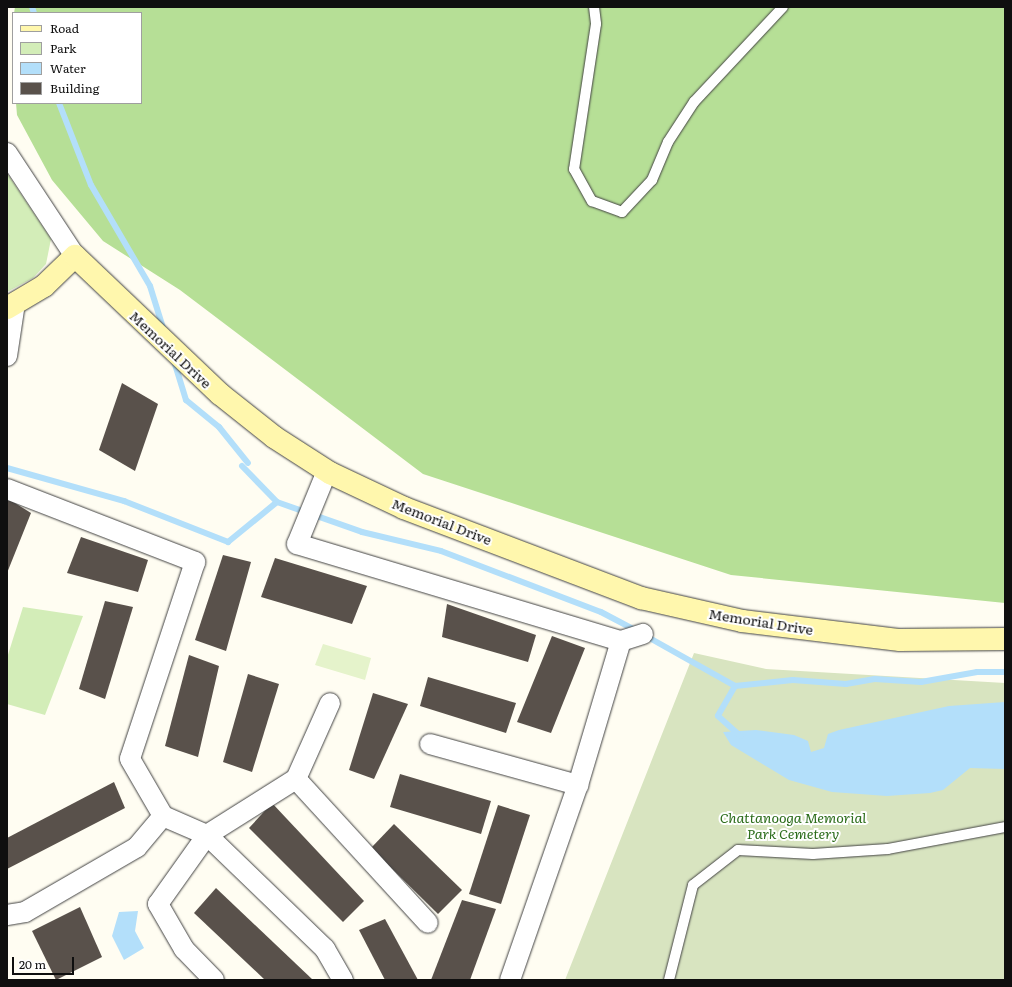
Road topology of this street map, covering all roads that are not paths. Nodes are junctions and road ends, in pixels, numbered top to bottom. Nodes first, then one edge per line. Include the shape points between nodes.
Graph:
1 (594, 7) edge
2 (783, 7) edge
3 (7, 153) edge
4 (75, 256) junction
5 (11, 306) edge
6 (7, 356) edge
7 (327, 471) junction
8 (7, 489) edge
9 (643, 634) dead end
10 (1005, 639) edge
11 (621, 641) junction
12 (330, 703) dead end
13 (430, 744) dead end
14 (296, 779) junction
15 (578, 785) junction
16 (163, 816) junction
17 (1005, 827) edge
18 (207, 835) junction
19 (7, 915) edge
20 (428, 923) dead end
21 (214, 980) edge
22 (343, 980) edge
23 (510, 980) edge
24 (669, 980) edge

1 - 2 lane via 596,24 574,169 592,201 622,212 652,180 668,142 694,102
3 - 4 street, Memorial Drive
4 - 5 street via 44,286
4 - 7 street, Memorial Drive via 220,394 274,437
5 - 6 street
7 - 10 street, Memorial Drive via 404,508 641,598 742,621 900,640
7 - 11 street via 297,544
8 - 16 street via 195,562 130,759
9 - 11 street
11 - 15 street
12 - 14 street
13 - 15 street
14 - 18 street
14 - 20 street
15 - 23 street
16 - 18 street
16 - 19 street via 137,846 25,912
17 - 24 lane via 888,849 813,854 738,850 693,884
18 - 21 street via 158,904 184,949
18 - 22 street via 325,949

